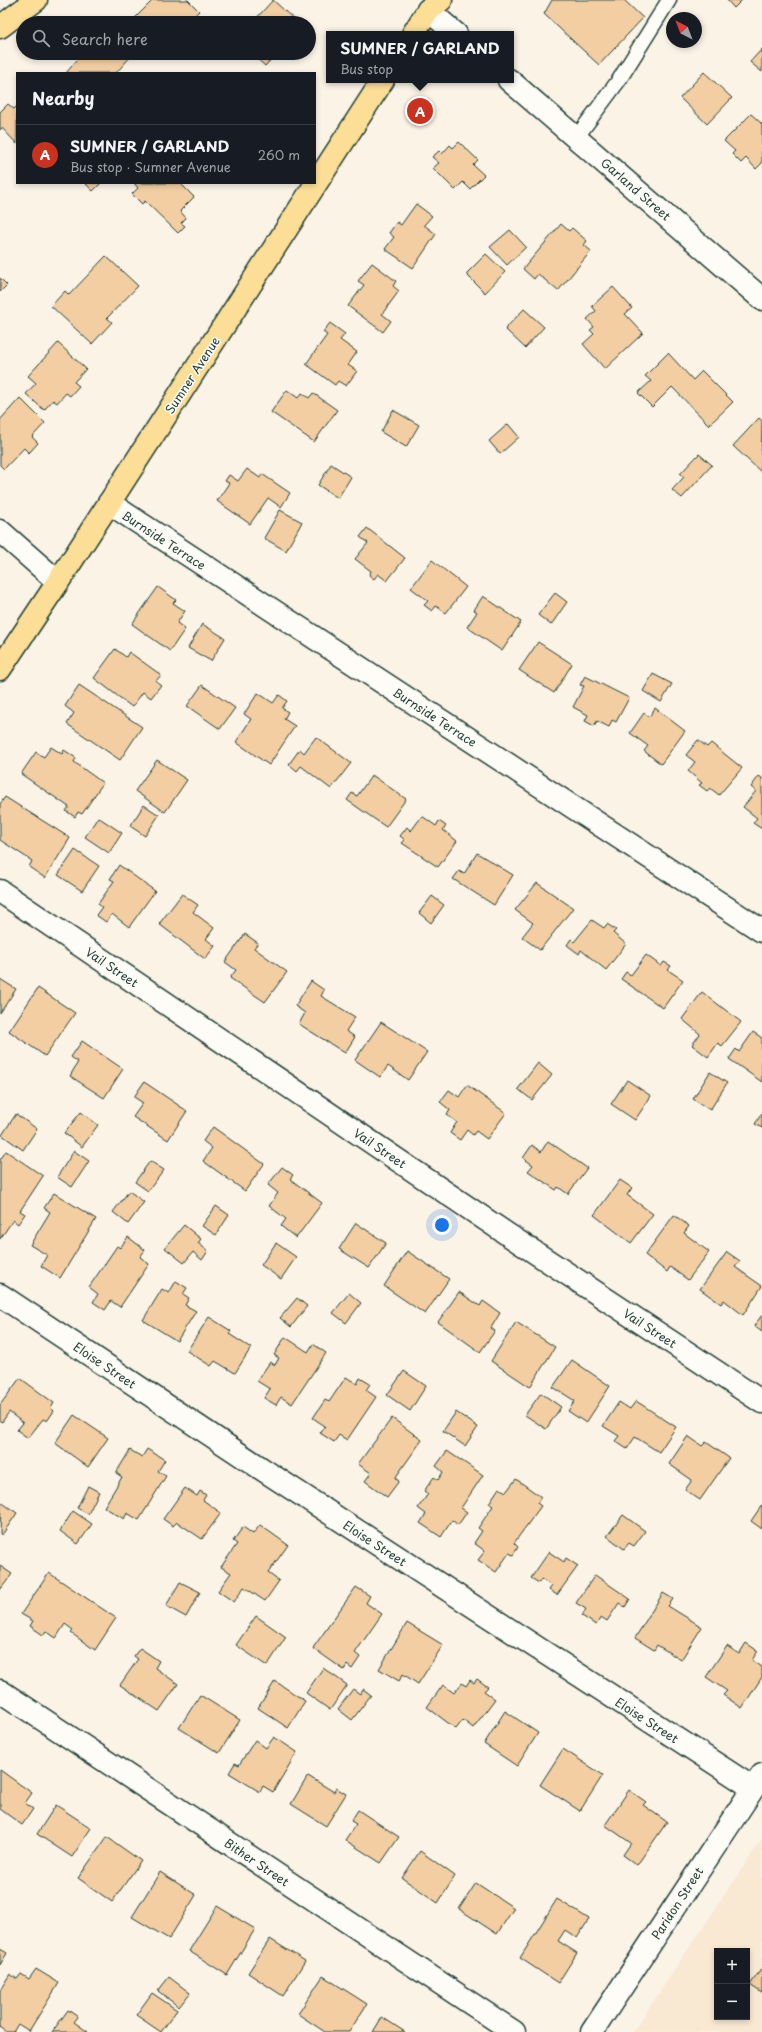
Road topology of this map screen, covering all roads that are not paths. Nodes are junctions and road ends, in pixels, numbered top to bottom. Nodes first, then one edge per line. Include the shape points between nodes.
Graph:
1 (669, 0) edge
2 (28, 1) edge
3 (433, 3) edge
4 (0, 27) edge
5 (415, 31) edge
6 (454, 31) edge
7 (381, 83) edge
8 (512, 83) edge
9 (576, 138) junction
10 (316, 183) edge
11 (316, 184) edge
12 (762, 299) edge
13 (109, 503) junction
14 (0, 531) edge
15 (58, 582) junction
16 (0, 669) edge
17 (0, 891) edge
18 (762, 931) edge
19 (0, 1295) edge
20 (762, 1402) edge
21 (0, 1692) edge
22 (757, 1782) edge
23 (514, 2032) edge
24 (592, 2032) edge

1 - 9 lane via 619,80
2 - 4 main road
3 - 5 main road
3 - 6 street
7 - 10 main road, Sumner Avenue
8 - 9 street, Garland Street
9 - 12 street, Garland Street
11 - 13 main road, Sumner Avenue
13 - 15 main road, Sumner Avenue
13 - 18 street, Burnside Terrace
14 - 15 street
15 - 16 main road, Sumner Avenue
17 - 20 street, Vail Street via 507,1234
19 - 22 street, Eloise Street via 271,1476
21 - 23 street, Bither Street
22 - 24 street, Paridon Street

